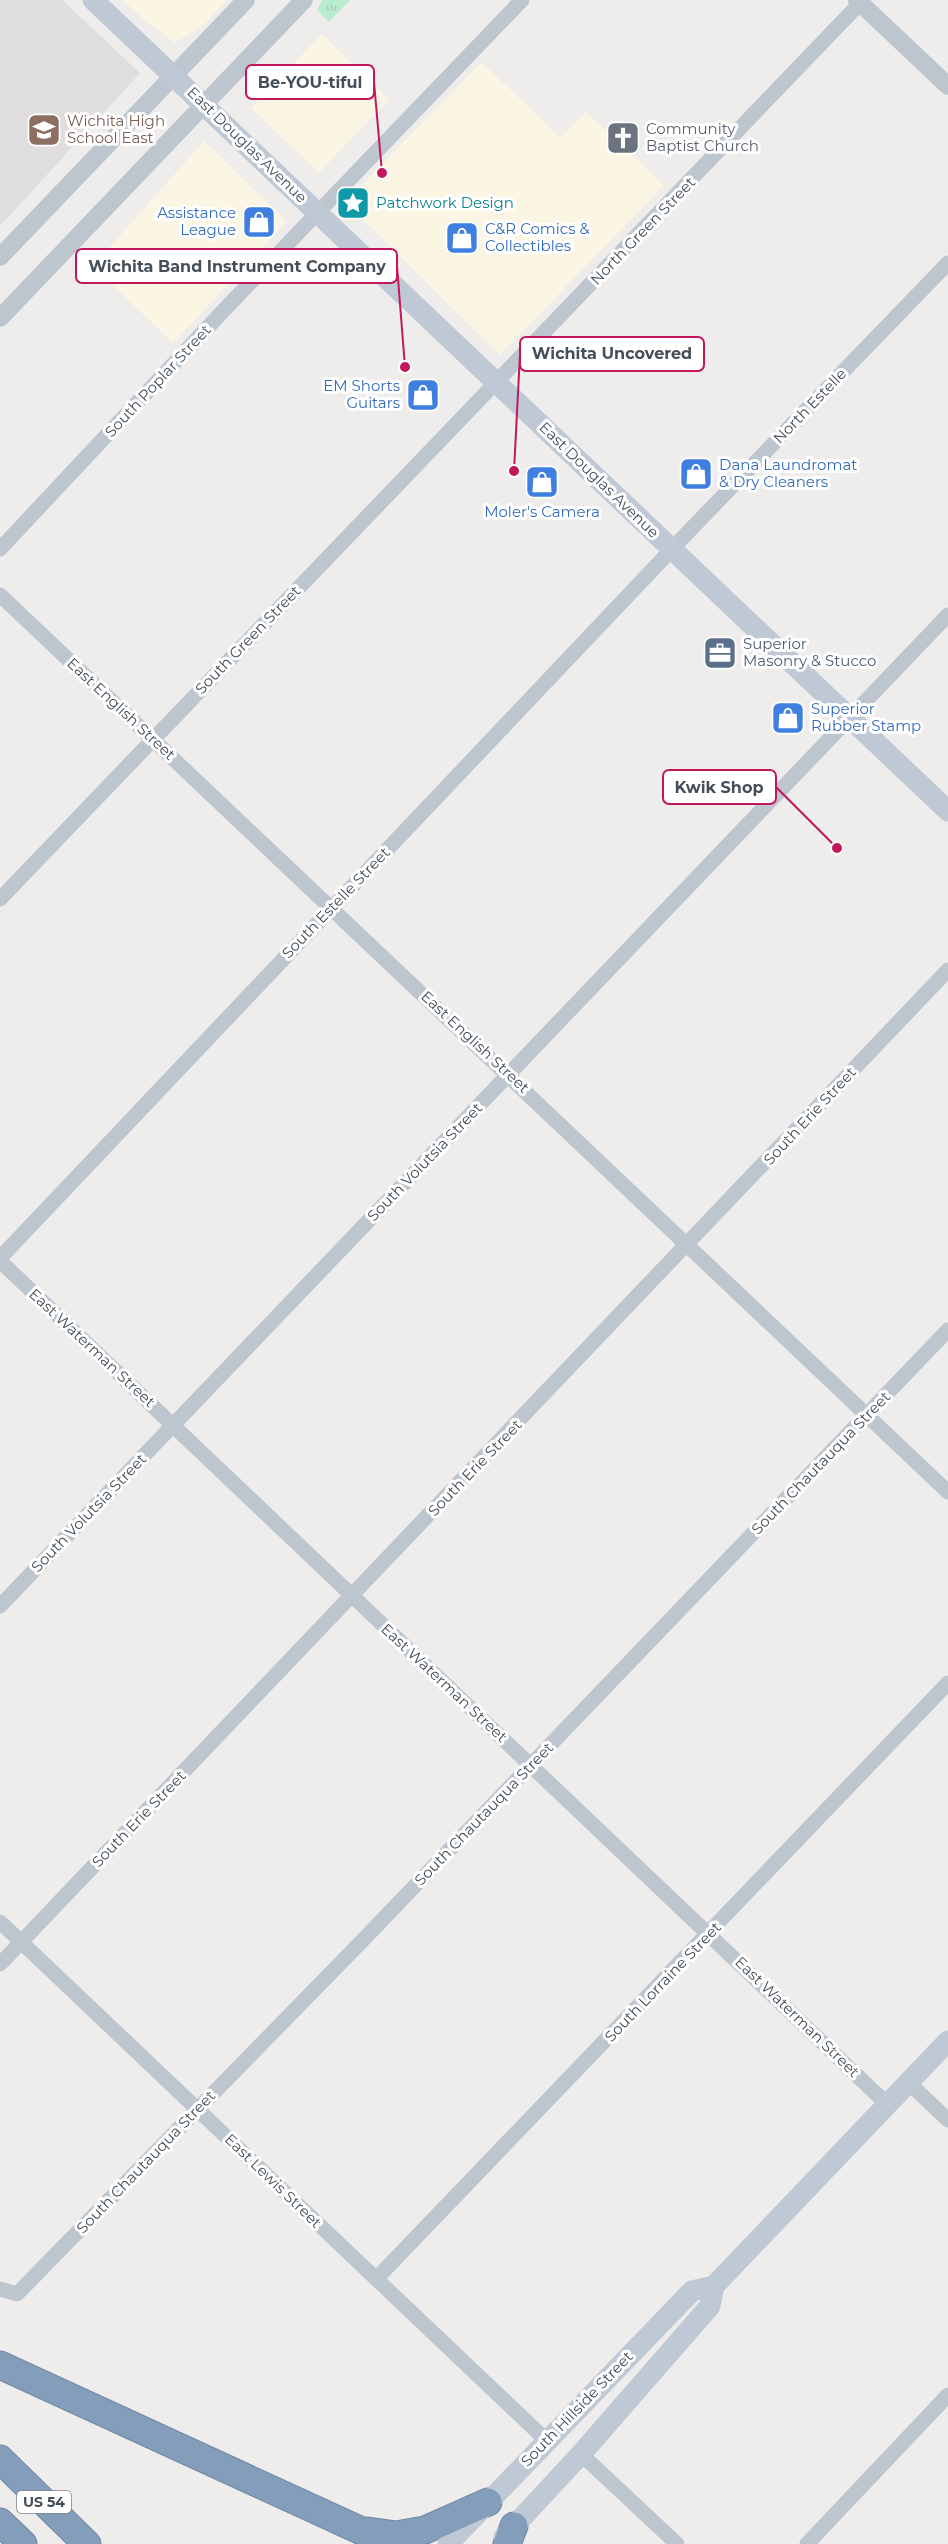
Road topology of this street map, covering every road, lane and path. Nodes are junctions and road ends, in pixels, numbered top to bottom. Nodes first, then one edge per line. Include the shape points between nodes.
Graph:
1 (93, 0) edge
2 (246, 0) edge
3 (304, 0) edge
4 (522, 0) edge
5 (860, 1) edge
6 (174, 76) junction
7 (948, 86) edge
8 (204, 105) junction
9 (317, 213) junction
10 (0, 257) edge
11 (948, 263) edge
12 (0, 318) edge
13 (496, 382) junction
14 (0, 549) edge
15 (672, 550) junction
16 (0, 595) edge
17 (948, 615) edge
18 (849, 717) junction
19 (153, 739) junction
20 (948, 811) edge
21 (0, 899) edge
22 (332, 908) junction
23 (948, 970) edge
24 (509, 1074) junction
25 (688, 1244) junction
26 (0, 1259) edge
27 (948, 1330) edge
28 (867, 1415) junction
29 (173, 1425) junction
30 (948, 1492) edge
31 (352, 1596) junction
32 (0, 1606) edge
33 (948, 1683) edge
34 (531, 1765) junction
35 (0, 1922) edge
36 (710, 1933) junction
37 (21, 1942) junction
38 (0, 1964) edge
39 (948, 2041) edge
40 (909, 2083) junction
41 (888, 2105) junction
42 (198, 2109) junction
43 (948, 2120) edge
44 (376, 2280) junction
45 (714, 2286) junction
46 (0, 2289) edge
47 (0, 2365) edge
48 (948, 2395) edge
49 (546, 2440) junction
50 (581, 2454) junction
51 (0, 2459) edge
52 (488, 2502) junction
53 (0, 2522) edge
54 (364, 2530) junction
55 (506, 2538) edge
56 (23, 2544) edge
57 (87, 2544) edge
58 (390, 2544) edge
59 (448, 2544) edge
60 (677, 2544) edge
61 (807, 2544) edge

1 - 6 main road, East Douglas Avenue
2 - 6 street
3 - 8 street
4 - 9 street, South Poplar Street
5 - 7 street
5 - 13 street, North Green Street
6 - 8 main road, East Douglas Avenue
6 - 10 street
8 - 9 main road, East Douglas Avenue
8 - 12 street
9 - 13 main road, East Douglas Avenue
9 - 14 street, South Poplar Street
11 - 15 street, North Estelle
13 - 15 main road, East Douglas Avenue
13 - 19 street, South Green Street
15 - 18 main road, East Douglas Avenue
15 - 22 street, South Estelle Street
16 - 19 street, East English Street
17 - 18 street, South Volutsia Street
18 - 20 main road, East Douglas Avenue
18 - 24 street, South Volutsia Street
19 - 21 street, South Green Street
19 - 22 street, East English Street
22 - 24 street, East English Street
22 - 26 street, South Estelle Street
23 - 25 street, South Erie Street
24 - 25 street, East English Street
24 - 29 street, South Volutsia Street
25 - 28 street, East English Street
25 - 31 street, South Erie Street
26 - 29 street, East Waterman Street
27 - 28 street, South Chautauqua Street
28 - 30 street, East English Street
28 - 34 street, South Chautauqua Street
29 - 31 street, East Waterman Street
29 - 32 street, South Volutsia Street
31 - 34 street, East Waterman Street
31 - 37 street, South Erie Street
33 - 36 street, South Lorraine Street
34 - 36 street, East Waterman Street
34 - 42 street, South Chautauqua Street
35 - 37 street, East Lewis Street
36 - 41 street, East Waterman Street
36 - 44 street, South Lorraine Street
37 - 38 street, South Erie Street
37 - 42 street, East Lewis Street
39 - 40 main road, South Hillside Street
40 - 41 main road, South Hillside Street
40 - 43 street
41 - 45 main road, South Hillside Street
42 - 44 street, East Lewis Street
42 - 46 street, South Chautauqua Street via 17,2294
44 - 49 street, East Lewis Street
45 - 49 main road, South Hillside Street via 692,2291
45 - 50 main road, South Hillside Street via 710,2306
47 - 54 highway
48 - 61 street
49 - 52 main road, South Hillside Street
50 - 55 main road, South Hillside Street
50 - 60 street
51 - 57 highway, US 54
52 - 54 highway via 425,2530 396,2535
52 - 59 main road, South Hillside Street
53 - 56 highway, US 54
54 - 58 highway

